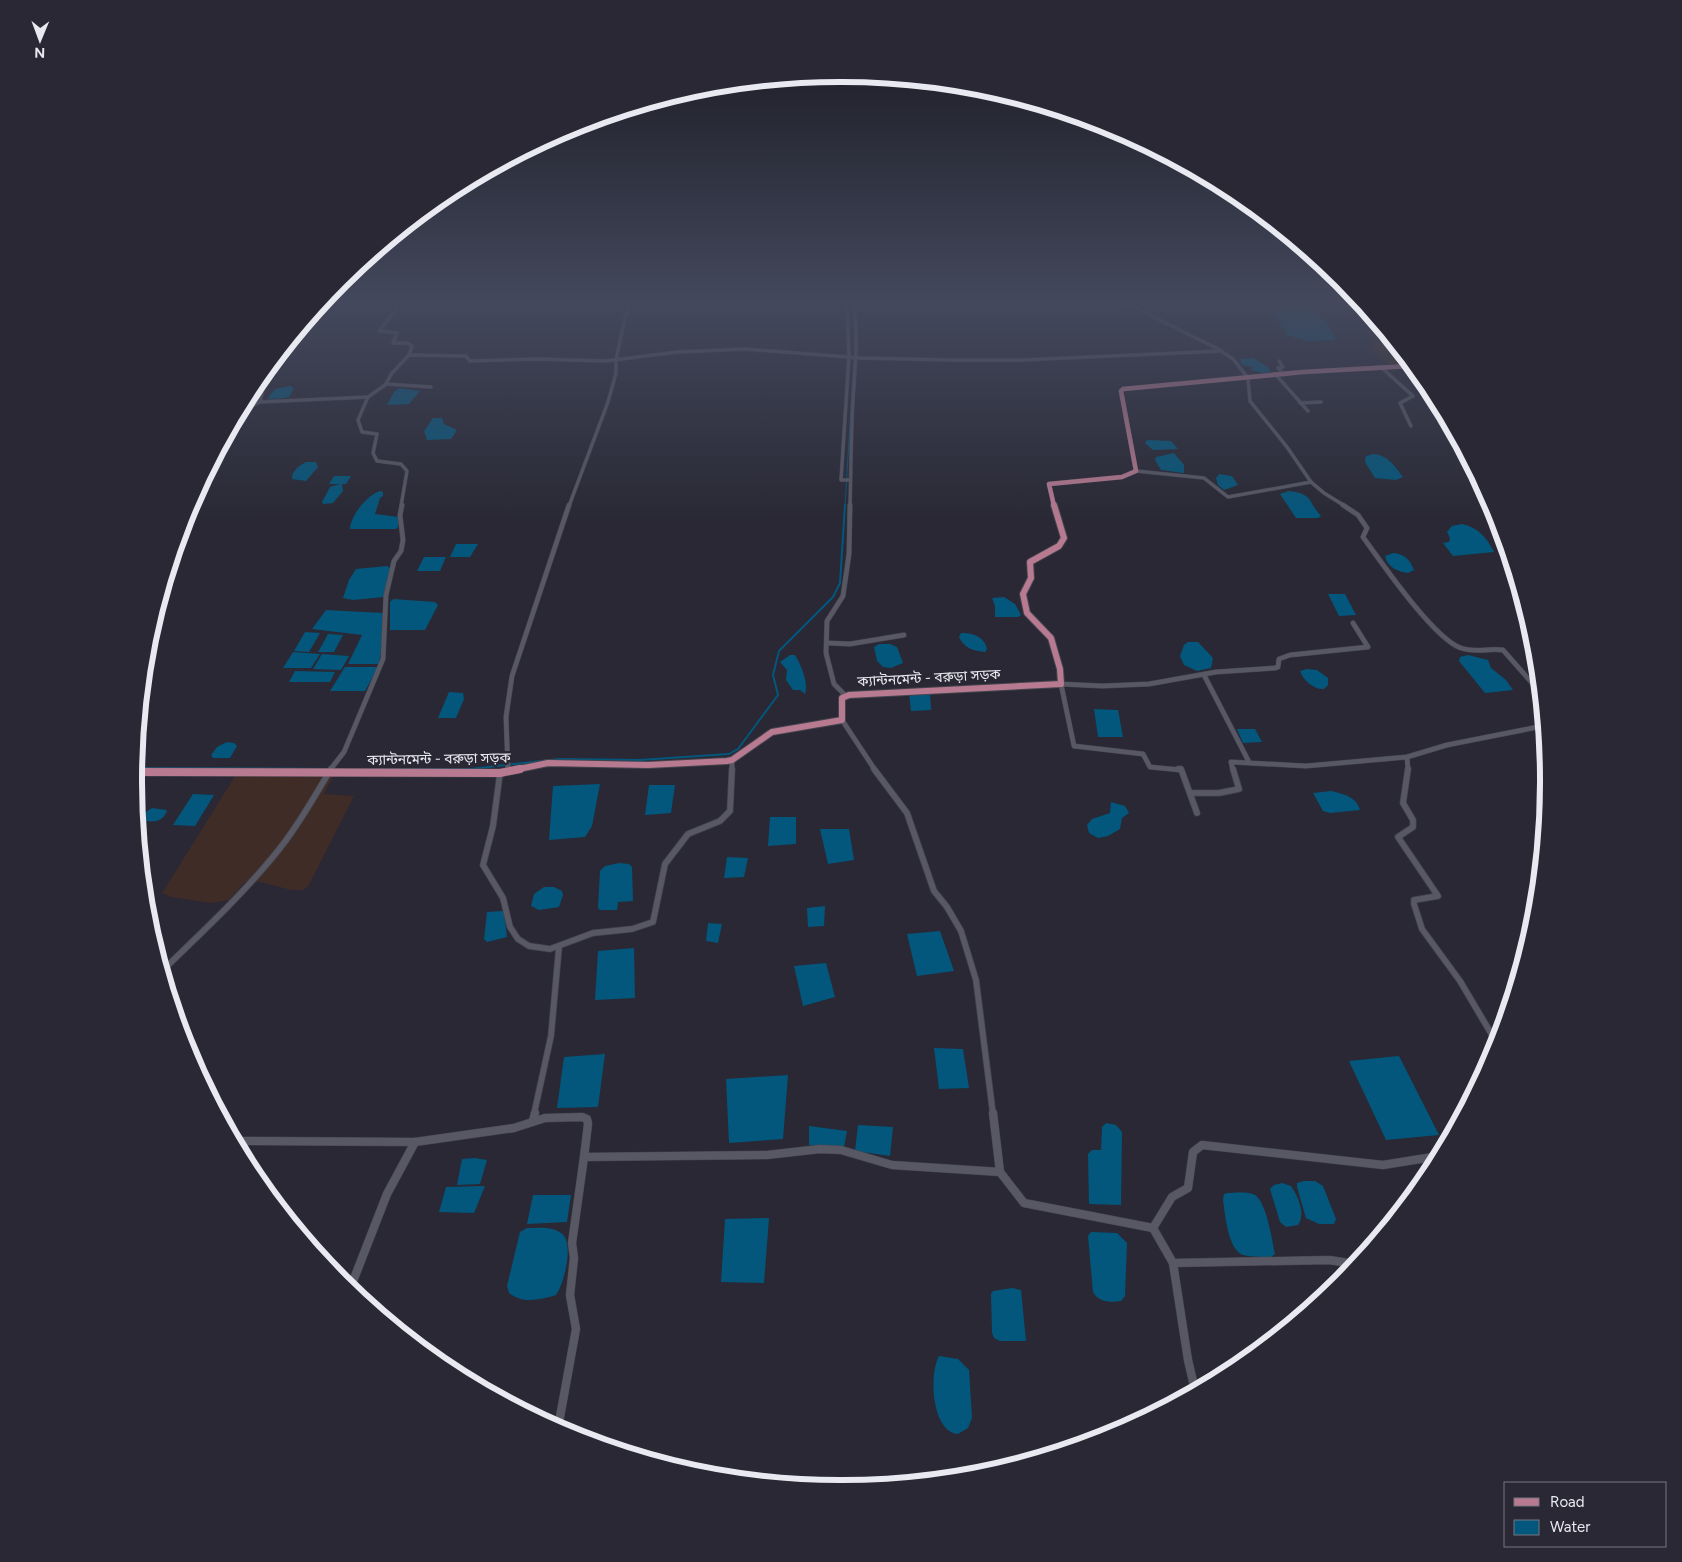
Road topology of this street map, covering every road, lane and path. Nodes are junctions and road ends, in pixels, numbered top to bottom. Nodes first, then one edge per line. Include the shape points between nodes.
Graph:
1 (390, 376) edge
2 (615, 376) edge
3 (849, 376) edge
4 (852, 376) edge
5 (1277, 376) joint
6 (1390, 376) edge
7 (1248, 378) junction
8 (386, 384) junction
9 (431, 387) dead end
10 (262, 390) edge
11 (368, 397) junction
12 (260, 402) junction
13 (1321, 402) dead end
14 (1300, 403) junction
15 (252, 406) edge
16 (1308, 411) dead end
17 (1411, 426) dead end
18 (1136, 470) junction
19 (849, 480) junction
20 (1310, 482) junction
21 (1353, 623) dead end
22 (904, 635) dead end
23 (828, 643) junction
24 (1204, 675) junction
25 (1061, 684) junction
26 (1533, 684) edge
27 (846, 696) junction
28 (842, 720) junction
29 (1537, 727) edge
30 (1408, 757) junction
31 (732, 760) junction
32 (1249, 762) junction
33 (142, 772) edge
34 (504, 772) junction
35 (328, 773) junction
36 (1191, 793) junction
37 (1197, 812) dead end
38 (559, 947) junction
39 (167, 966) edge
40 (1492, 1033) edge
41 (534, 1121) junction
42 (243, 1141) edge
43 (415, 1142) junction
44 (584, 1157) junction
45 (1429, 1158) edge
46 (1000, 1172) junction
47 (1153, 1228) junction
48 (1173, 1263) junction
49 (1347, 1263) edge
50 (353, 1281) edge
51 (1194, 1384) edge
52 (560, 1419) edge

1 - 8 street
2 - 34 street via 553,548 512,676 506,717 507,763
3 - 19 street via 845,398 842,480
4 - 19 street
5 - 7 main road
5 - 14 street
6 - 17 street via 1412,396 1400,403
7 - 18 main road via 1123,389 1122,406
7 - 20 street via 1250,401 1287,446
8 - 9 street
8 - 11 street
10 - 12 street
11 - 12 street
11 - 35 street via 362,407 359,426 362,432 377,434 373,453 376,460 401,464 407,471 400,515 402,540 386,595 380,667 344,752
12 - 15 street
13 - 14 street
14 - 16 street
18 - 20 street via 1204,478 1228,497
18 - 25 main road via 1122,477 1049,484 1064,538 1060,546 1030,562 1031,578 1024,594 1027,613 1051,638
19 - 23 street via 848,554 843,596 827,621
20 - 26 street via 1367,525 1368,530 1363,537 1368,544 1418,608 1455,645 1464,649 1503,650
21 - 24 street via 1368,647 1282,657 1275,668
22 - 23 street via 850,644
23 - 27 street via 826,653 834,684
24 - 25 street via 1149,684
24 - 32 street
25 - 27 main road, ক্যান্টনমেন্ট - বরুড়া সড়ক
25 - 36 street via 1074,746 1143,754 1150,767 1181,769
27 - 28 main road, ক্যান্টনমেন্ট - বরুড়া সড়ক via 841,702
28 - 31 main road via 772,732
28 - 46 street via 907,813 934,891 955,920 969,955 976,980
29 - 30 street via 1456,743
30 - 32 street via 1306,766
30 - 40 street via 1403,803 1413,820 1413,827 1398,837 1438,896 1414,900 1414,904 1422,929 1460,981
31 - 34 main road, ক্যান্টনমেন্ট - বরুড়া সড়ক via 648,765 548,763
31 - 38 street via 730,811 720,821 688,834 665,864 652,922 646,926 576,938
32 - 36 street via 1230,763 1238,790
33 - 35 main road, ক্যান্টনমেন্ট - বরুড়া সড়ক
34 - 35 main road, ক্যান্টনমেন্ট - বরুড়া সড়ক
34 - 38 street via 483,864 502,897 516,938 530,949
35 - 39 street via 273,857
36 - 37 street
38 - 41 street via 551,1036
41 - 43 street via 500,1130
41 - 44 street via 545,1118 587,1119
42 - 43 street
43 - 50 street via 387,1194
44 - 46 street via 768,1155 834,1150 892,1165
44 - 52 street via 572,1243 574,1258 570,1295 576,1329
45 - 47 street via 1383,1165 1202,1145 1192,1152 1188,1188 1172,1196
46 - 47 street via 1024,1203
47 - 48 street
48 - 49 street via 1329,1260
48 - 51 street

